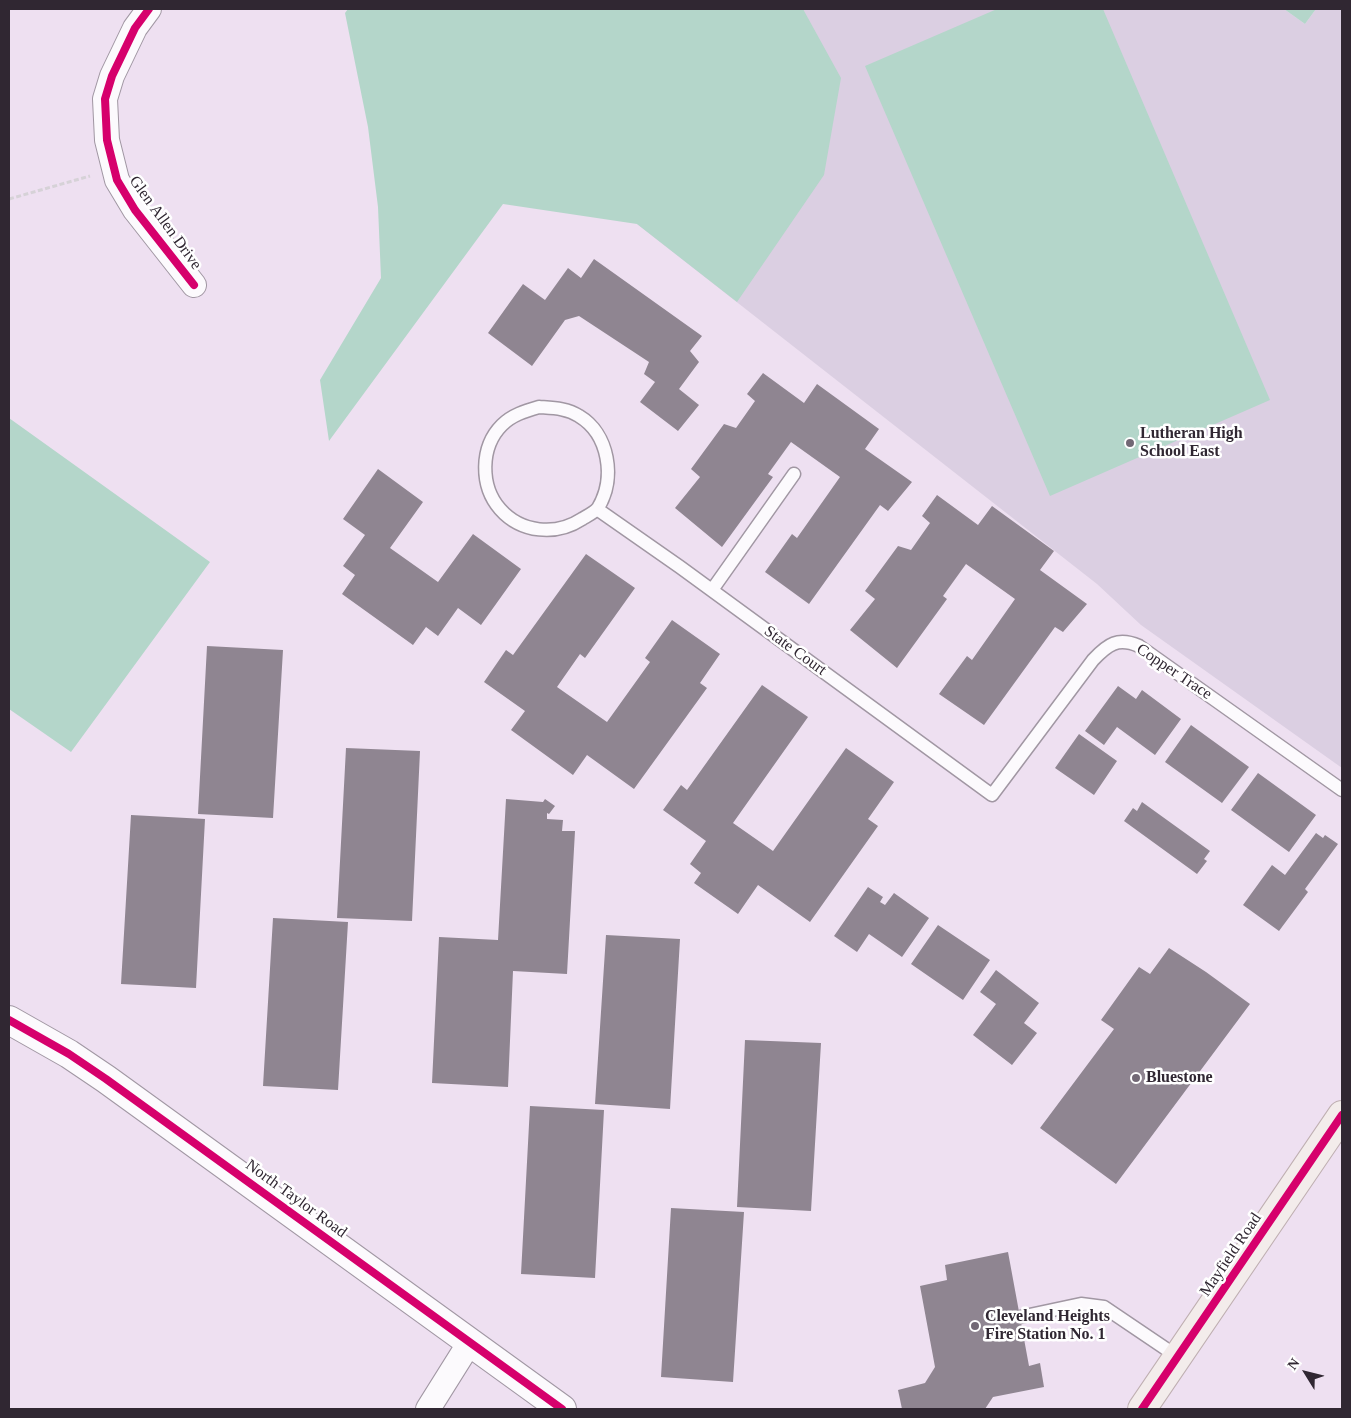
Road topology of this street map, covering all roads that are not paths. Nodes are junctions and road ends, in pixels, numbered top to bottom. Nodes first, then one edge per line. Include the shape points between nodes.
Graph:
1 (149, 9) edge
2 (194, 285) dead end
3 (794, 474) dead end
4 (597, 509) junction
5 (712, 590) junction
6 (1342, 790) edge
7 (992, 795) joint
8 (9, 1020) edge
9 (1342, 1115) edge
10 (1020, 1317) dead end
11 (470, 1342) junction
12 (1178, 1357) junction
13 (428, 1409) edge
14 (562, 1409) edge
15 (1142, 1409) edge

1 - 2 street, Glen Allen Drive via 135,28 112,76 105,99 107,140 117,180 135,210
3 - 5 lane
4 - 4 lane via 608,470 605,449 596,430 580,416 560,408 539,407 519,413 501,426 490,443 484,464 486,483 493,501 506,516 522,526 560,529
4 - 5 lane, State Court
5 - 7 lane, State Court
6 - 7 lane, Copper Trace via 1139,646 1118,642 1105,647 1093,660
8 - 11 street, North Taylor Road via 106,1079
9 - 12 main road, Mayfield Road
10 - 12 lane via 1081,1304 1104,1307
11 - 13 street
11 - 14 street, North Taylor Road
12 - 15 main road, Mayfield Road

